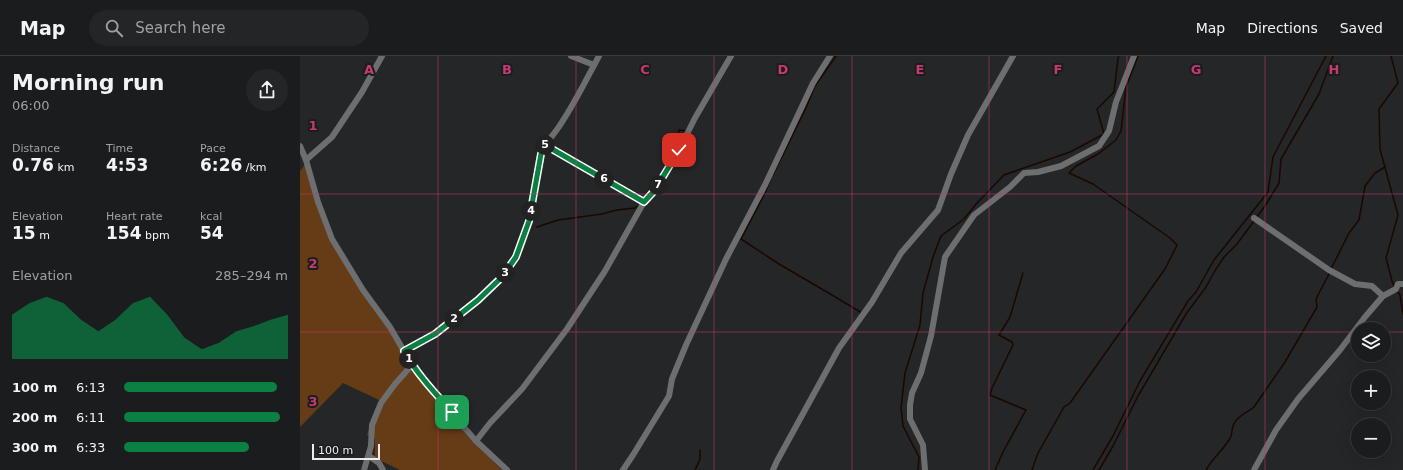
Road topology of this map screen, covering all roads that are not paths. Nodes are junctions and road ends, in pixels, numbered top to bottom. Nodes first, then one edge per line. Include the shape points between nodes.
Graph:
1 (382, 56) edge
2 (571, 56) edge
3 (599, 56) edge
4 (731, 56) edge
5 (830, 56) edge
6 (1013, 56) edge
7 (1134, 56) edge
8 (594, 65) junction
9 (545, 145) junction
10 (300, 146) edge
11 (306, 160) junction
12 (644, 202) junction
13 (1254, 218) dead end
14 (1399, 286) edge
15 (1384, 296) junction
16 (404, 351) junction
17 (412, 365) junction
18 (476, 441) junction
19 (369, 456) junction
20 (364, 470) edge
21 (383, 470) edge
22 (507, 470) edge
23 (622, 470) edge
24 (773, 470) edge
25 (925, 470) edge
26 (1254, 470) edge

1 - 11 street via 332,137
2 - 8 street
3 - 8 street
4 - 12 street via 679,150 655,190
5 - 23 street via 813,83 765,185 722,266 686,345 672,380 669,396
6 - 24 street via 968,135 938,210 901,253 872,302 839,348
7 - 25 street via 1116,102 1109,131 1099,146 1061,166 1024,173 974,215 945,256 931,336 910,405 910,419 924,445
8 - 9 street via 561,124
9 - 12 street
9 - 16 street via 541,154 529,221 516,257 502,277 478,300 435,334
10 - 11 street
11 - 16 street via 332,239
12 - 18 street via 605,271 567,329 522,389
13 - 15 street via 1331,270 1355,284 1372,286
14 - 15 street
15 - 26 street via 1287,414
16 - 17 street
17 - 18 street
17 - 19 street via 381,403 372,425
18 - 22 street
19 - 20 street
19 - 21 street via 379,463

